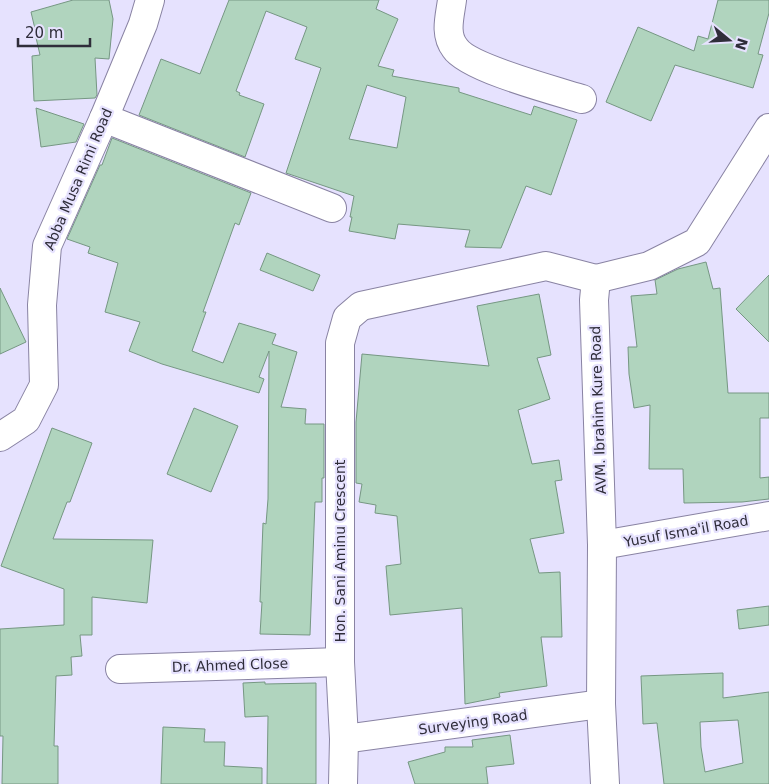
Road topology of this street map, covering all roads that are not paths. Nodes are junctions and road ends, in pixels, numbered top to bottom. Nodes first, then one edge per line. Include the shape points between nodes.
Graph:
1 (150, 0) edge
2 (452, 0) edge
3 (582, 99) dead end
4 (104, 118) junction
5 (769, 128) edge
6 (332, 208) dead end
7 (596, 279) junction
8 (0, 437) edge
9 (769, 516) edge
10 (602, 546) junction
11 (340, 662) junction
12 (120, 669) dead end
13 (602, 704) junction
14 (344, 739) junction
15 (343, 784) edge
16 (605, 784) edge

1 - 4 street, Abba Musa Rimi Road
2 - 3 street via 448,32 455,49 470,61
4 - 6 street
4 - 8 street, Abba Musa Rimi Road via 47,246 42,305 44,385 26,420
5 - 7 street via 697,242 649,266
7 - 10 street, AVM. Ibrahim Kure Road
7 - 11 street, Hon. Sani Aminu Crescent via 546,266 361,306 347,318 340,343
9 - 10 street, Yusuf Isma'il Road
10 - 13 street, AVM. Ibrahim Kure Road
11 - 12 street, Dr. Ahmed Close
11 - 14 street, Hon. Sani Aminu Crescent
13 - 14 street, Surveying Road
13 - 16 street, AVM. Ibrahim Kure Road
14 - 15 street, Hon. Sani Aminu Crescent

